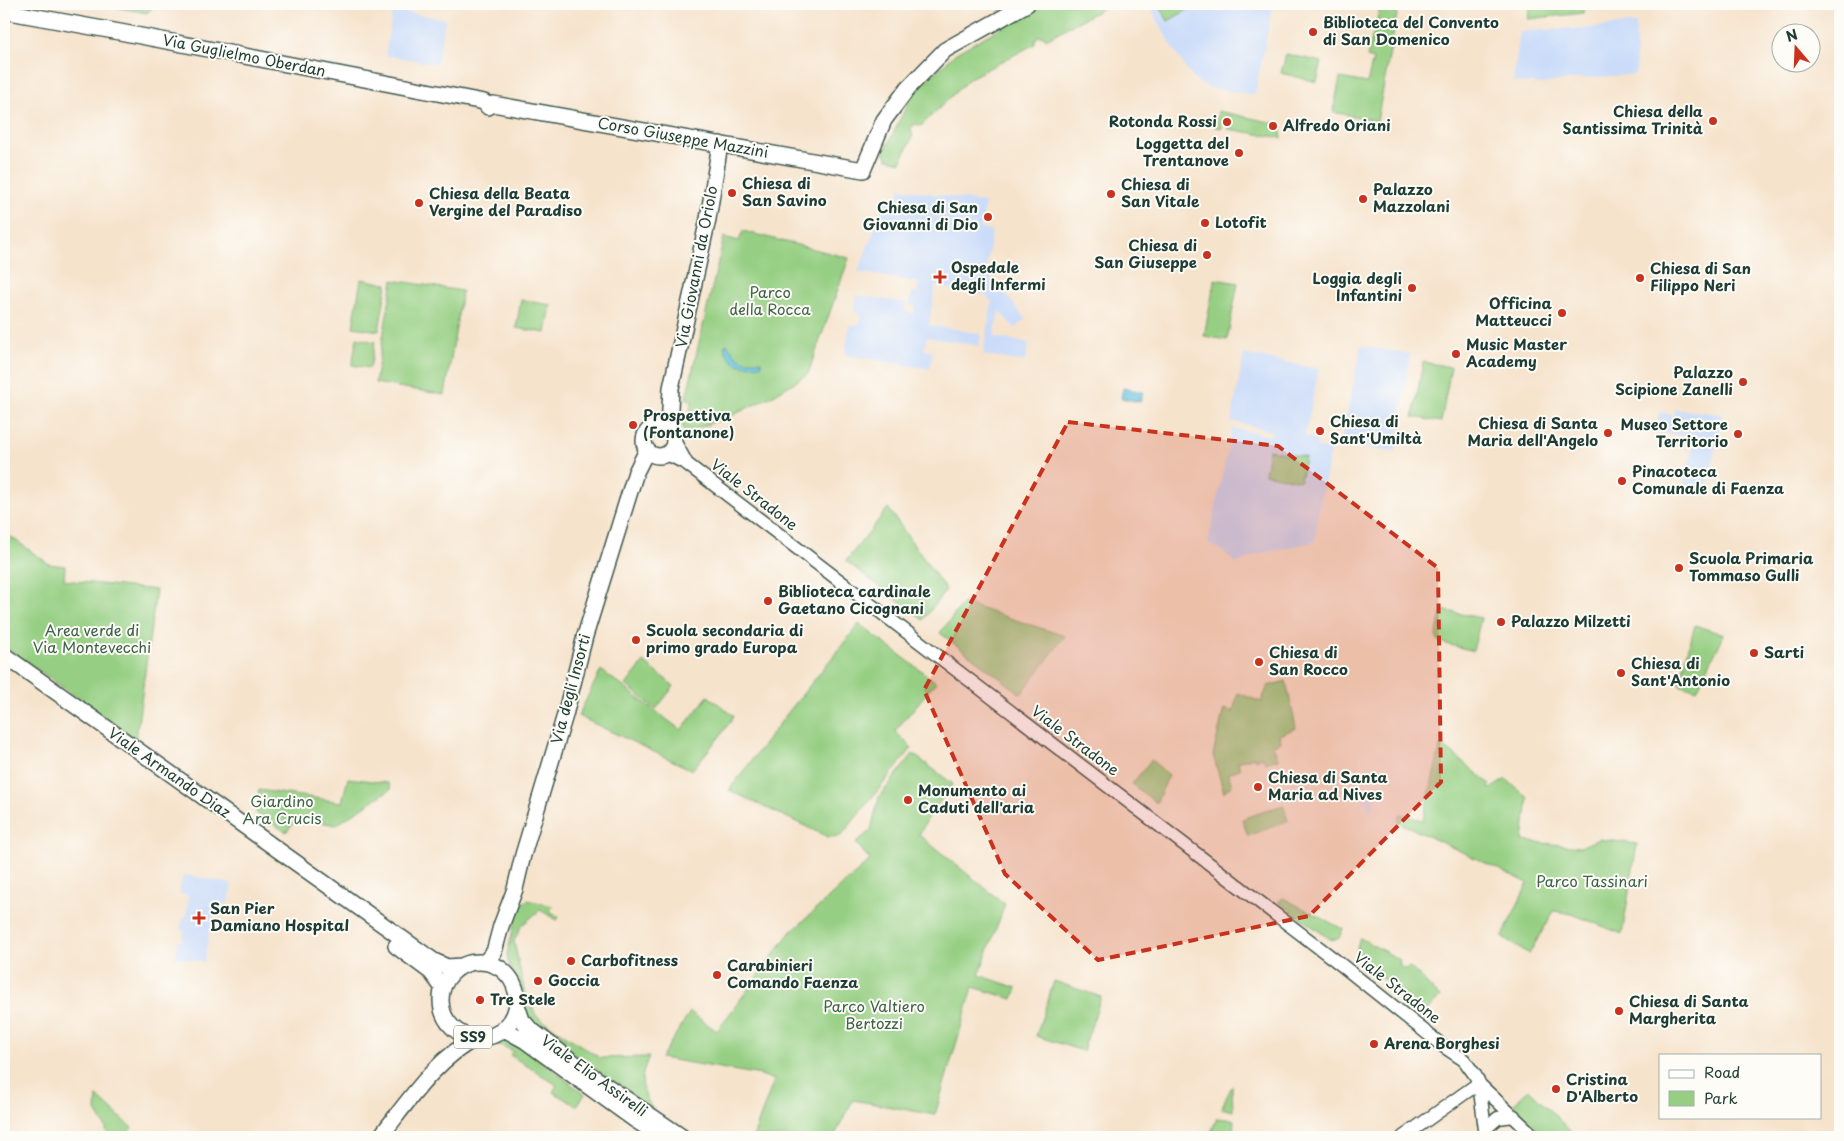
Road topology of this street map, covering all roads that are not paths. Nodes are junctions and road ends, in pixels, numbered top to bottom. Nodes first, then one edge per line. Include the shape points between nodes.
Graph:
1 (1026, 4) edge
2 (4, 11) edge
3 (493, 104) joint
4 (720, 144) junction
5 (662, 443) junction
6 (4, 655) edge
7 (4, 667) edge
8 (199, 799) junction
9 (510, 907) junction
10 (485, 962) junction
11 (461, 966) junction
12 (506, 973) junction
13 (443, 988) junction
14 (517, 1005) junction
15 (453, 1028) junction
16 (504, 1029) junction
17 (477, 1038) junction
18 (433, 1073) junction
19 (1479, 1083) junction
20 (1514, 1116) junction
21 (1485, 1133) edge
22 (380, 1137) edge
23 (662, 1137) edge
24 (682, 1137) edge
25 (1403, 1137) edge
26 (1535, 1137) edge

1 - 4 main road, Corso Giuseppe Mazzini via 945,50 908,88 884,120 863,170
2 - 3 main road, Via Guglielmo Oberdan
3 - 4 main road, Corso Giuseppe Mazzini
4 - 5 main road, Via Giovanni da Oriolo via 708,219
5 - 9 main road, Via degli Insorti via 636,472 585,636
5 - 19 street, Viale Stradone via 1464,1060
6 - 8 main road, Viale Armando Diaz
7 - 8 main road, Viale Armando Diaz
8 - 11 main road, Viale Armando Diaz via 434,961 447,966
8 - 13 main road, Viale Armando Diaz via 432,972
9 - 10 main road, Via degli Insorti via 494,952
9 - 12 main road, Via degli Insorti via 503,955
10 - 11 main road
10 - 12 main road
11 - 13 main road via 447,979
12 - 14 main road via 515,988
13 - 15 main road, SS9 via 443,1012
14 - 16 main road, SS9
14 - 24 main road, Viale Elio Assirelli via 522,1020 530,1029 586,1072
15 - 17 main road, SS9
15 - 18 main road via 454,1042
16 - 17 main road, SS9
16 - 23 main road, Viale Elio Assirelli / SS9
17 - 18 main road via 456,1051
18 - 22 main road
19 - 20 street
19 - 21 street
19 - 25 street
20 - 21 street via 1498,1118
20 - 26 street

